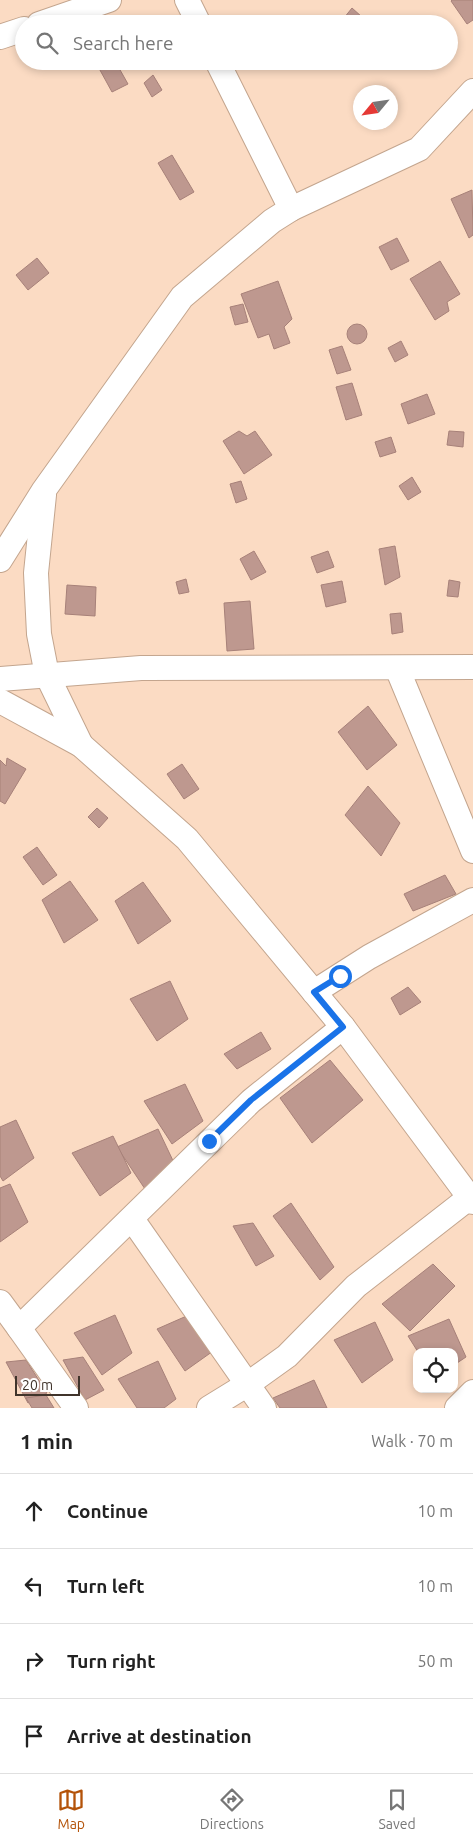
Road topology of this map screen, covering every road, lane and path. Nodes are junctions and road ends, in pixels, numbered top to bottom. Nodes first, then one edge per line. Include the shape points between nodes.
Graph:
1 (109, 0) edge
2 (187, 0) edge
3 (65, 15) edge
4 (194, 15) edge
5 (15, 32) edge
6 (0, 37) edge
7 (222, 70) edge
8 (473, 91) edge
9 (291, 209) junction
10 (44, 490) junction
11 (0, 560) edge
12 (473, 667) edge
13 (397, 668) junction
14 (47, 675) junction
15 (0, 679) edge
16 (0, 702) edge
17 (81, 745) junction
18 (473, 851) edge
19 (473, 900) edge
20 (314, 992) junction
21 (343, 1027) junction
22 (471, 1200) edge
23 (132, 1219) junction
24 (0, 1302) edge
25 (19, 1328) junction
26 (248, 1384) junction
27 (473, 1392) edge
28 (76, 1408) edge
29 (209, 1408) edge
30 (264, 1408) edge
31 (457, 1408) edge

1 - 3 street
2 - 4 street
5 - 6 street
7 - 9 street
8 - 9 street via 419,149
9 - 10 street via 272,221 182,297
10 - 11 street
10 - 14 street via 36,573 39,634
12 - 13 street
13 - 14 street via 141,668
13 - 18 street
14 - 15 street
14 - 17 street
16 - 17 street
17 - 20 street via 187,839
19 - 20 street via 368,957
20 - 21 street
21 - 22 street
21 - 23 street via 251,1100
22 - 26 street via 356,1286 286,1356
23 - 25 street
23 - 26 street
24 - 25 street
25 - 28 street
26 - 29 street
26 - 30 street
27 - 31 street

